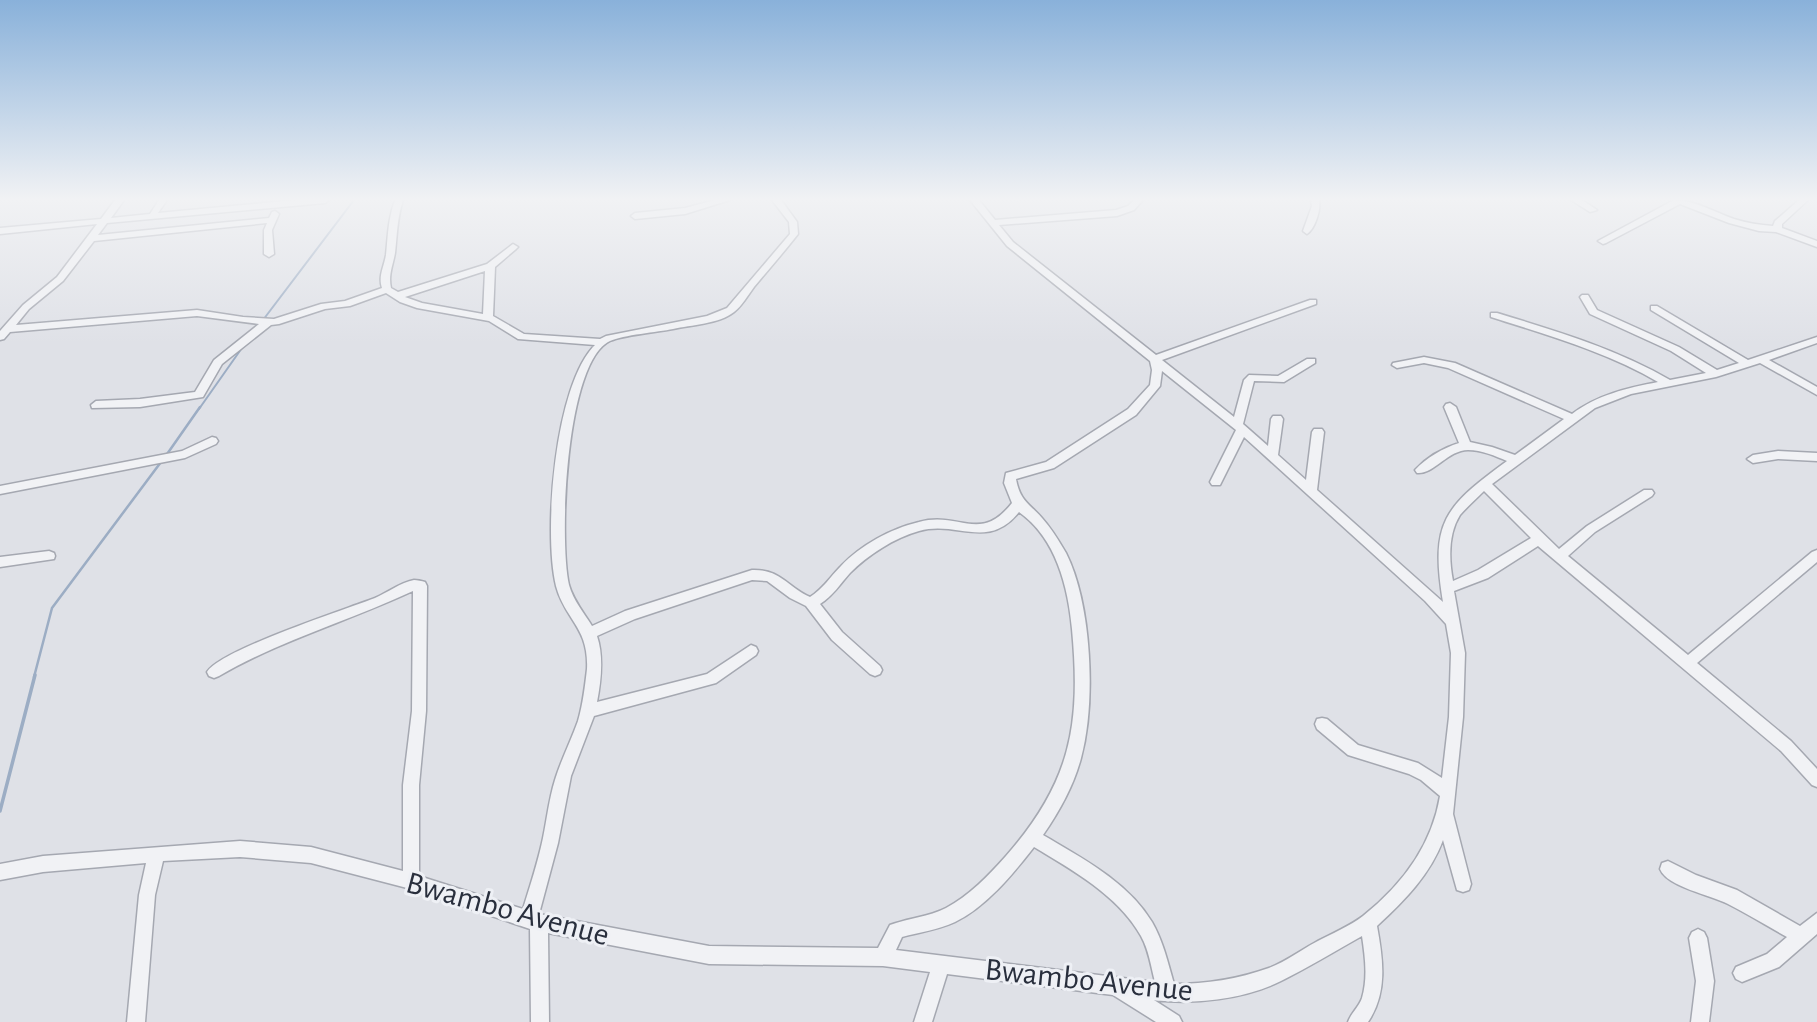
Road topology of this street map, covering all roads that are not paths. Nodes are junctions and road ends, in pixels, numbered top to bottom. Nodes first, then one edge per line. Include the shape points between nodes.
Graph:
1 (85, 248) edge
2 (269, 248) edge
3 (391, 248) edge
4 (512, 248) edge
5 (782, 248) edge
6 (1015, 248) edge
7 (269, 254) dead end
8 (490, 266) junction
9 (387, 289) junction
10 (397, 296) junction
11 (1585, 297) dead end
12 (1313, 302) dead end
13 (1654, 307) dead end
14 (1493, 315) dead end
15 (488, 318) junction
16 (267, 323) junction
17 (3, 333) edge
18 (1817, 340) edge
19 (601, 342) junction
20 (1154, 359) junction
21 (1752, 360) junction
22 (1311, 361) dead end
23 (1397, 365) dead end
24 (1716, 374) junction
25 (1670, 384) junction
26 (1817, 392) edge
27 (96, 405) dead end
28 (1450, 407) dead end
29 (1571, 418) junction
30 (1277, 419) dead end
31 (1240, 428) junction
32 (1318, 432) dead end
33 (212, 441) dead end
34 (1465, 444) junction
35 (1272, 456) junction
36 (1817, 457) edge
37 (1753, 459) dead end
38 (1517, 460) junction
39 (1421, 470) dead end
40 (1216, 482) dead end
41 (1484, 484) junction
42 (0, 490) edge
43 (1311, 492) junction
44 (1648, 493) dead end
45 (1018, 504) junction
46 (1539, 539) junction
47 (1817, 555) edge
48 (49, 556) dead end
49 (1559, 556) junction
50 (0, 562) edge
51 (1447, 589) junction
52 (811, 602) junction
53 (1453, 622) junction
54 (591, 633) junction
55 (751, 651) dead end
56 (1687, 664) junction
57 (875, 670) dead end
58 (214, 672) dead end
59 (588, 711) junction
60 (1322, 724) dead end
61 (1817, 780) edge
62 (1448, 793) junction
63 (1445, 814) junction
64 (1032, 837) junction
65 (156, 854) junction
66 (1668, 869) dead end
67 (0, 872) edge
68 (411, 881) junction
69 (1463, 884) dead end
70 (534, 922) junction
71 (1817, 922) edge
72 (1368, 923) junction
73 (1801, 936) junction
74 (1698, 938) dead end
75 (883, 957) junction
76 (942, 963) junction
77 (1742, 973) dead end
78 (1116, 988) junction
79 (1167, 993) junction
80 (136, 1022) edge
81 (540, 1022) edge
82 (923, 1022) edge
83 (1173, 1022) edge
84 (1357, 1022) edge
85 (1700, 1022) edge

1 - 17 street via 60,279
2 - 7 street
3 - 9 street via 383,277
4 - 8 street
5 - 19 street via 730,310
6 - 20 street
8 - 10 street
8 - 15 street
9 - 10 street
9 - 16 street via 347,304
10 - 15 street via 427,308
11 - 24 street via 1593,312 1675,349
12 - 20 street
13 - 21 street
14 - 25 street via 1637,365
15 - 19 street via 522,337
16 - 17 street via 197,313
16 - 27 street via 218,362 195,397
18 - 21 street, Bwambo Avenue
19 - 54 street via 578,379 568,413 557,513 563,586
20 - 31 street
20 - 45 street via 1155,386 1132,412 1060,459 1010,476
21 - 24 street, Bwambo Avenue
21 - 26 street
22 - 31 street via 1280,380 1249,380
23 - 29 street via 1424,360 1451,365
24 - 25 street, Bwambo Avenue
25 - 29 street, Bwambo Avenue via 1605,398
28 - 34 street
29 - 38 street, Bwambo Avenue
30 - 35 street
31 - 35 street
31 - 40 street
32 - 43 street
33 - 42 street via 174,456
34 - 38 street
34 - 39 street
35 - 43 street
36 - 37 street
38 - 41 street, Bwambo Avenue
41 - 46 street
41 - 51 street, Bwambo Avenue via 1456,512 1447,529
43 - 53 street
44 - 49 street via 1591,529
45 - 52 street via 994,529 932,524 894,536 846,569 821,598
45 - 64 street via 1049,537 1064,565 1079,625 1082,683 1082,719 1070,775 1050,815
46 - 49 street
46 - 51 street via 1483,574
47 - 56 street
48 - 50 street
49 - 56 street
51 - 53 street, Bwambo Avenue
52 - 54 street via 796,597 774,576 759,574 629,615
52 - 57 street via 837,636
53 - 62 street, Bwambo Avenue via 1458,676
54 - 59 street via 594,663
55 - 59 street via 711,679
56 - 61 street via 1786,746
58 - 68 street via 317,623 420,586
59 - 70 street via 560,789
60 - 62 street via 1353,750 1413,768
62 - 63 street, Bwambo Avenue
63 - 69 street
63 - 72 street, Bwambo Avenue via 1418,871
64 - 75 street via 1006,868 955,913 896,931
64 - 79 street via 1111,890 1132,910 1147,930
65 - 67 street, Bwambo Avenue
65 - 68 street, Bwambo Avenue via 240,849 312,855
65 - 80 street via 147,895
66 - 73 street via 1731,895
68 - 70 street, Bwambo Avenue
70 - 75 street, Bwambo Avenue via 709,955
70 - 81 street
71 - 73 street
72 - 79 street, Bwambo Avenue via 1258,981 1200,993
72 - 84 street via 1375,971 1367,1007
73 - 77 street via 1773,961
74 - 85 street via 1705,981
75 - 76 street, Bwambo Avenue
76 - 78 street, Bwambo Avenue
76 - 82 street
78 - 79 street, Bwambo Avenue
78 - 83 street

